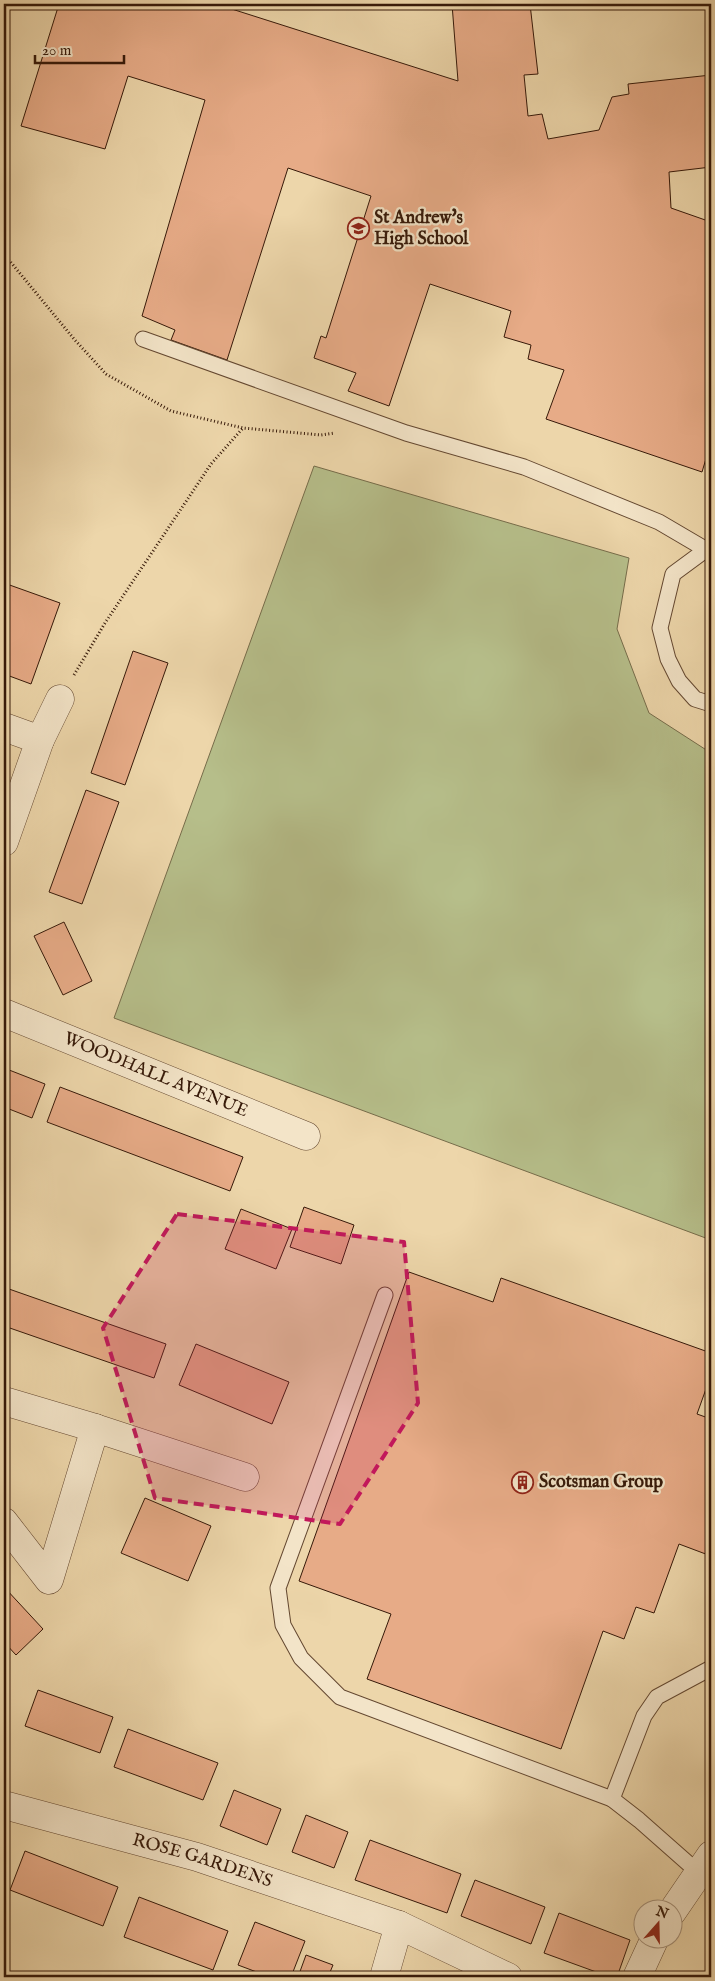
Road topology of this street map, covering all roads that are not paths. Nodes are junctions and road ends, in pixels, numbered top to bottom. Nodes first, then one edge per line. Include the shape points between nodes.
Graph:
1 (143, 339) dead end
2 (708, 547) edge
3 (60, 699) road end
4 (711, 704) edge
5 (4, 727) edge
6 (40, 740) junction
7 (4, 842) edge
8 (4, 1013) edge
9 (306, 1136) dead end
10 (385, 1295) dead end
11 (4, 1401) edge
12 (95, 1428) junction
13 (245, 1477) dead end
14 (4, 1522) edge
15 (711, 1668) edge
16 (612, 1799) junction
17 (4, 1805) edge
18 (705, 1864) edge
19 (682, 1898) edge
20 (399, 1925) junction
21 (650, 1948) edge
22 (384, 1977) edge
23 (508, 1977) edge
24 (638, 1977) edge

1 - 2 lane via 406,433 524,467 659,522
2 - 4 lane via 673,574 660,628 668,659 679,681 695,699
3 - 6 street
5 - 6 street
6 - 7 street
8 - 9 street, WOODHALL AVENUE
10 - 16 lane via 278,1588 283,1624 301,1658 340,1698
11 - 12 street
12 - 13 street
12 - 14 street via 49,1580
15 - 16 lane via 657,1697 644,1716
16 - 18 lane
17 - 20 street, ROSE GARDENS via 197,1857
18 - 19 street
20 - 22 street
20 - 23 street, ROSE GARDENS
21 - 24 street

